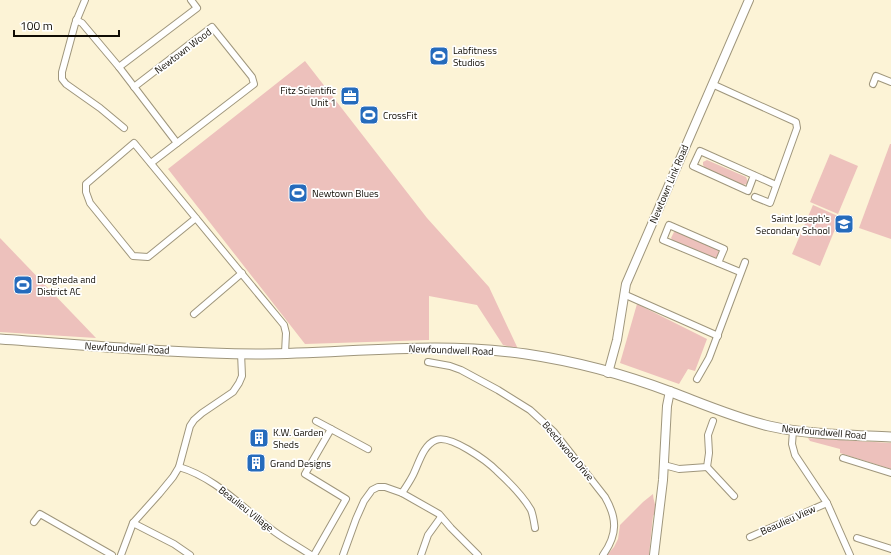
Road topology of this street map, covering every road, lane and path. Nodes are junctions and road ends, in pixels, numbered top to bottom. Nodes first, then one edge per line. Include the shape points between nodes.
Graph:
1 (85, 0) edge
2 (191, 0) edge
3 (749, 0) edge
4 (76, 20) junction
5 (119, 67) junction
6 (891, 82) edge
7 (712, 84) junction
8 (873, 84) dead end
9 (134, 87) junction
10 (124, 128) dead end
11 (178, 143) junction
12 (151, 163) junction
13 (754, 175) junction
14 (776, 185) junction
15 (755, 196) dead end
16 (196, 218) junction
17 (744, 262) dead end
18 (718, 263) junction
19 (740, 272) junction
20 (242, 273) junction
21 (624, 295) junction
22 (194, 314) dead end
23 (718, 336) junction
24 (0, 339) edge
25 (241, 353) junction
26 (285, 353) junction
27 (428, 362) dead end
28 (608, 373) junction
29 (697, 379) dead end
30 (670, 392) junction
31 (316, 421) dead end
32 (713, 421) dead end
33 (331, 429) junction
34 (793, 431) junction
35 (891, 436) edge
36 (368, 449) dead end
37 (843, 458) dead end
38 (664, 465) junction
39 (179, 467) junction
40 (707, 467) junction
41 (891, 473) edge
42 (402, 493) junction
43 (734, 496) dead end
44 (827, 503) junction
45 (441, 517) junction
46 (34, 522) dead end
47 (133, 523) junction
48 (535, 528) dead end
49 (750, 537) dead end
50 (857, 538) dead end
51 (891, 549) edge
52 (112, 555) edge
53 (121, 555) edge
54 (190, 555) edge
55 (311, 555) edge
56 (314, 555) edge
57 (343, 555) edge
58 (421, 555) edge
59 (478, 555) edge
60 (603, 555) edge
61 (654, 555) edge
62 (850, 555) edge

1 - 4 street
2 - 5 street via 197,8
3 - 7 street, Newtown Link Road
4 - 5 street via 82,23
4 - 10 street via 62,79
5 - 9 street
6 - 8 street via 876,76
7 - 14 street via 796,122 797,128
7 - 21 street, Newtown Link Road via 626,284
9 - 11 street
9 - 11 street, Newtown Wood via 212,27 252,77 254,84
11 - 12 street, Newtown Wood
12 - 16 street
12 - 16 street via 134,143 86,184 90,203 133,256 148,257
13 - 13 street via 700,151 693,166 748,191
13 - 14 street
14 - 15 street via 770,203
16 - 20 street
17 - 19 street
18 - 18 street via 663,240 669,225 724,249
18 - 19 street
19 - 23 street
20 - 22 street
20 - 26 street via 284,325
21 - 23 street
21 - 28 street, Newtown Link Road via 617,340
23 - 29 street via 710,358
24 - 25 main road, Newfoundwell Road
25 - 26 main road, Newfoundwell Road
25 - 39 street via 242,376 239,383 233,392 194,420
26 - 28 main road, Newfoundwell Road via 434,347 485,350 560,360
27 - 60 street, Beechwood Drive via 450,366 492,387 530,410 554,432 612,508 615,524 612,541
28 - 30 main road, Newfoundwell Road
30 - 34 main road, Newfoundwell Road via 722,412
30 - 38 street
31 - 33 street
32 - 40 street via 708,435
33 - 36 street
33 - 56 street via 305,474 346,499
34 - 35 main road, Newfoundwell Road
34 - 44 street, Beaulieu View via 792,444 795,455
37 - 41 street
38 - 40 street via 679,470
38 - 61 street
39 - 47 street
39 - 55 street, Beaulieu Village via 208,480 274,532
40 - 43 street
42 - 45 street
42 - 48 street via 425,450 437,440 448,440 497,470 531,511
42 - 57 street via 385,487 372,490 364,501
44 - 49 street, Beaulieu View
44 - 62 street, Beaulieu View
45 - 58 street via 428,535
45 - 59 street
46 - 52 street via 40,514
47 - 53 street
47 - 54 street
50 - 51 street

